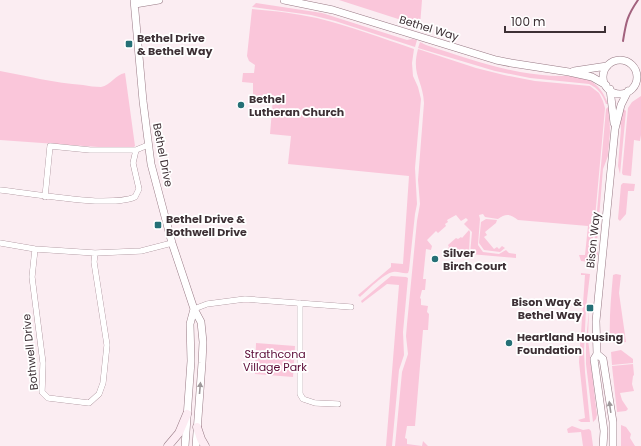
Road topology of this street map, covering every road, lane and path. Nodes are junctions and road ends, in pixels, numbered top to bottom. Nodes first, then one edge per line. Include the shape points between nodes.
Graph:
1 (159, 0) edge
2 (284, 0) edge
3 (134, 2) edge
4 (607, 66) junction
5 (569, 72) junction
6 (639, 73) edge
7 (608, 87) junction
8 (641, 88) edge
9 (630, 90) junction
10 (615, 129) junction
11 (148, 146) junction
12 (136, 150) junction
13 (0, 190) edge
14 (45, 197) junction
15 (0, 242) edge
16 (172, 243) junction
17 (35, 249) junction
18 (95, 253) junction
19 (300, 303) junction
20 (351, 307) dead end
21 (194, 309) junction
22 (597, 354) junction
23 (338, 404) dead end
24 (187, 414) junction
25 (197, 427) junction
26 (168, 446) edge
27 (185, 446) edge
28 (196, 446) edge
29 (205, 446) edge
30 (603, 446) edge
31 (613, 446) edge

1 - 3 street
2 - 5 street, Bethel Way via 333,10 496,60
3 - 11 street, Bethel Drive
4 - 5 street, Bethel Way
4 - 6 street via 614,61 623,60
4 - 7 street via 604,77
5 - 7 street, Bethel Way via 592,77
6 - 9 street
7 - 9 street via 617,93
7 - 10 street, Bison Way
8 - 9 street
9 - 10 street, Bison Way via 621,104
10 - 22 street, Bison Way via 596,322
11 - 12 street
11 - 16 street, Bethel Drive
12 - 14 street via 90,150 50,146
12 - 14 street via 133,162 139,189 135,197 106,201
13 - 14 street
15 - 17 street
16 - 18 street via 142,251
16 - 21 street, Bethel Drive
17 - 18 street
17 - 18 street, Bothwell Drive via 32,277 43,363 42,392 48,398 89,403 100,394 107,345 94,262
19 - 20 street
19 - 21 street via 245,299 206,304
19 - 23 street via 300,394 303,399 315,403
21 - 24 street, Bethel Drive via 190,324 191,361
25 -> 21 street, Bethel Drive via 203,342 201,322
22 - 30 street, Bison Way via 594,359 604,431
31 -> 22 street, Bison Way via 613,422 603,358
24 - 26 main road via 180,434
24 - 27 street, Bethel Drive
25 - 28 street, Bethel Drive
25 - 29 main road

